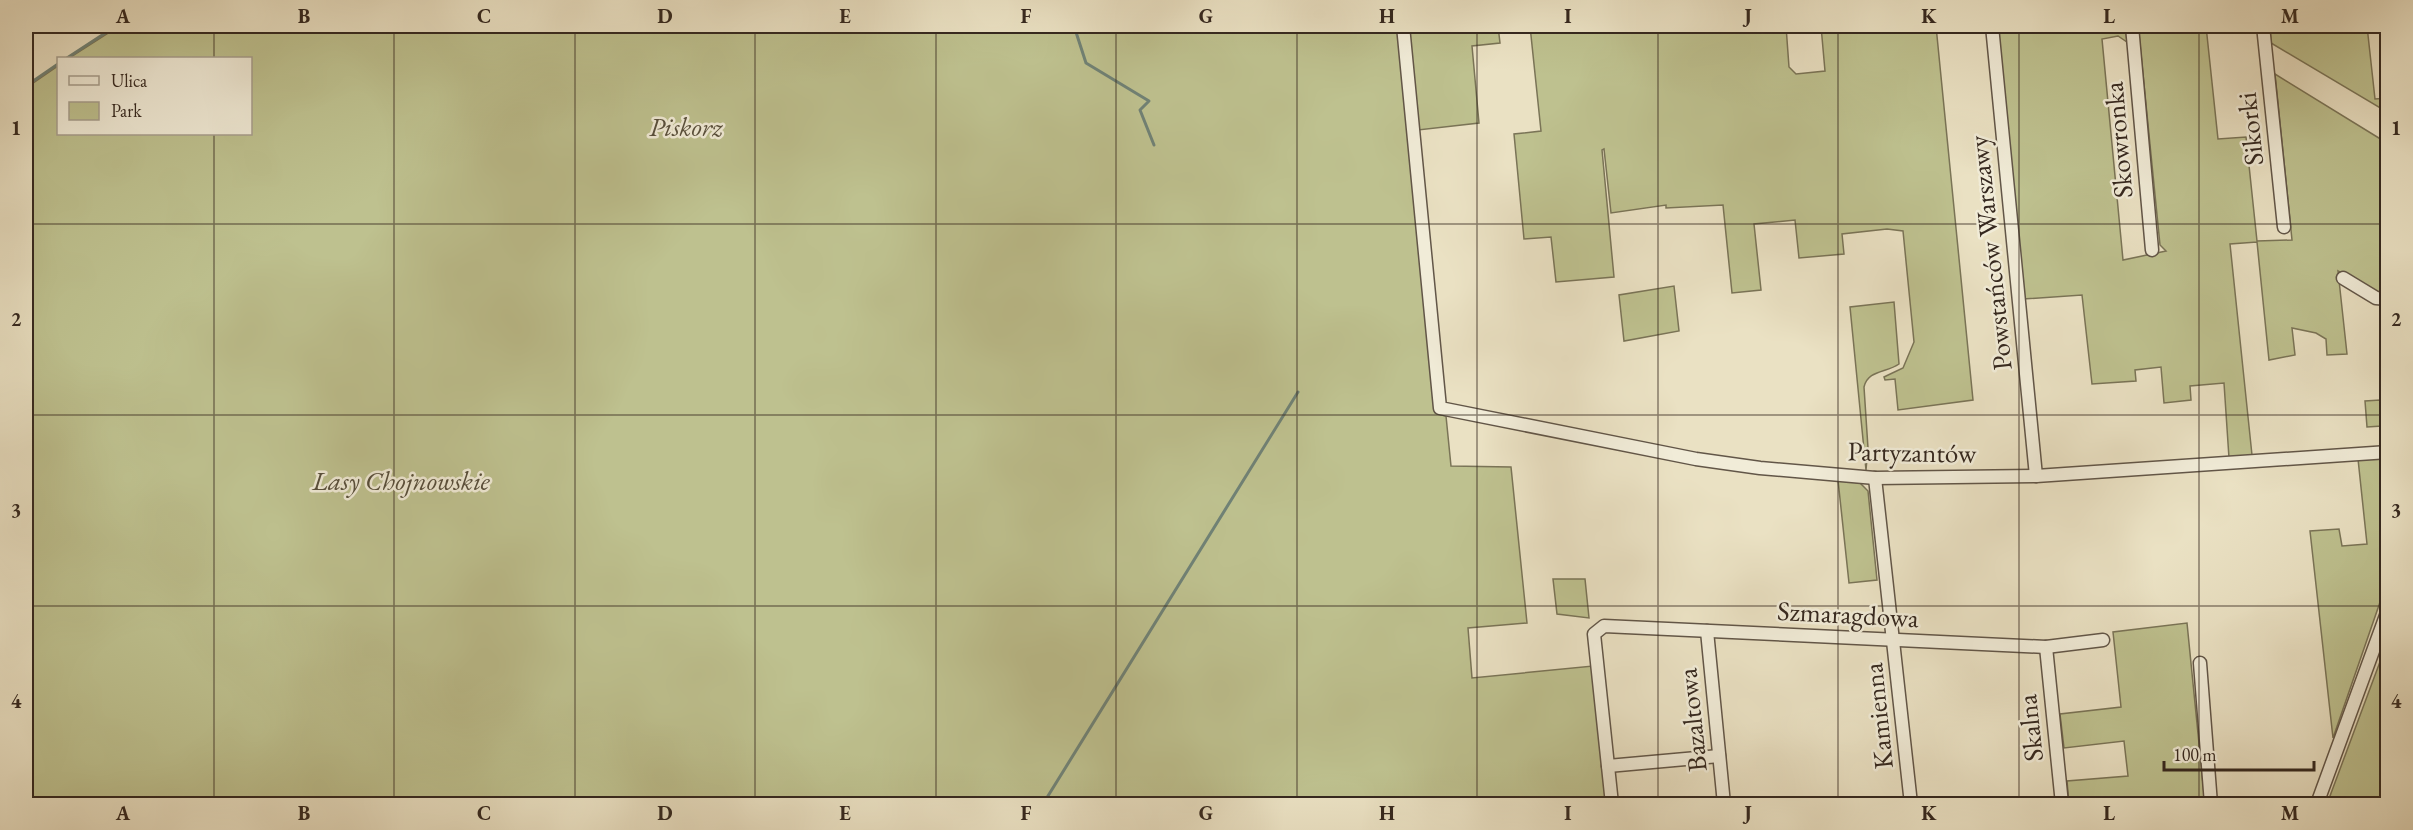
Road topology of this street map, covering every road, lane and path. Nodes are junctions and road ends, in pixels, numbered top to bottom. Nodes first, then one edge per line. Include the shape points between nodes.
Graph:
1 (1403, 26) edge
2 (1992, 26) edge
3 (2132, 26) edge
4 (2263, 26) edge
5 (2284, 227) dead end
6 (2152, 250) dead end
7 (2343, 278) dead end
8 (2388, 299) edge
9 (2388, 452) edge
10 (2036, 476) junction
11 (1875, 478) junction
12 (2388, 610) edge
13 (1707, 631) junction
14 (1893, 640) junction
15 (2103, 640) dead end
16 (2046, 647) junction
17 (2200, 663) dead end
18 (1719, 756) junction
19 (1608, 766) junction
20 (1612, 804) edge
21 (1724, 804) edge
22 (1911, 804) edge
23 (2062, 804) edge
24 (2211, 804) edge
25 (2317, 804) edge

1 - 11 street, Partyzantów via 1440,408 1696,459
2 - 10 street, Powstańców Warszawy
3 - 6 street, Skowronka
4 - 5 street, Sikorki
7 - 8 street via 2376,298
9 - 10 street, Partyzantów
10 - 11 street, Partyzantów
11 - 14 street, Kamienna
12 - 25 street
13 - 14 street, Szmaragdowa
13 - 18 street, Bazaltowa
13 - 19 street, Szmaragdowa via 1597,628 1594,634
14 - 16 street, Szmaragdowa
14 - 22 street, Kamienna
15 - 16 street, Szmaragdowa
16 - 23 street, Skalna
17 - 24 street
18 - 19 street
18 - 21 street, Bazaltowa
19 - 20 street

